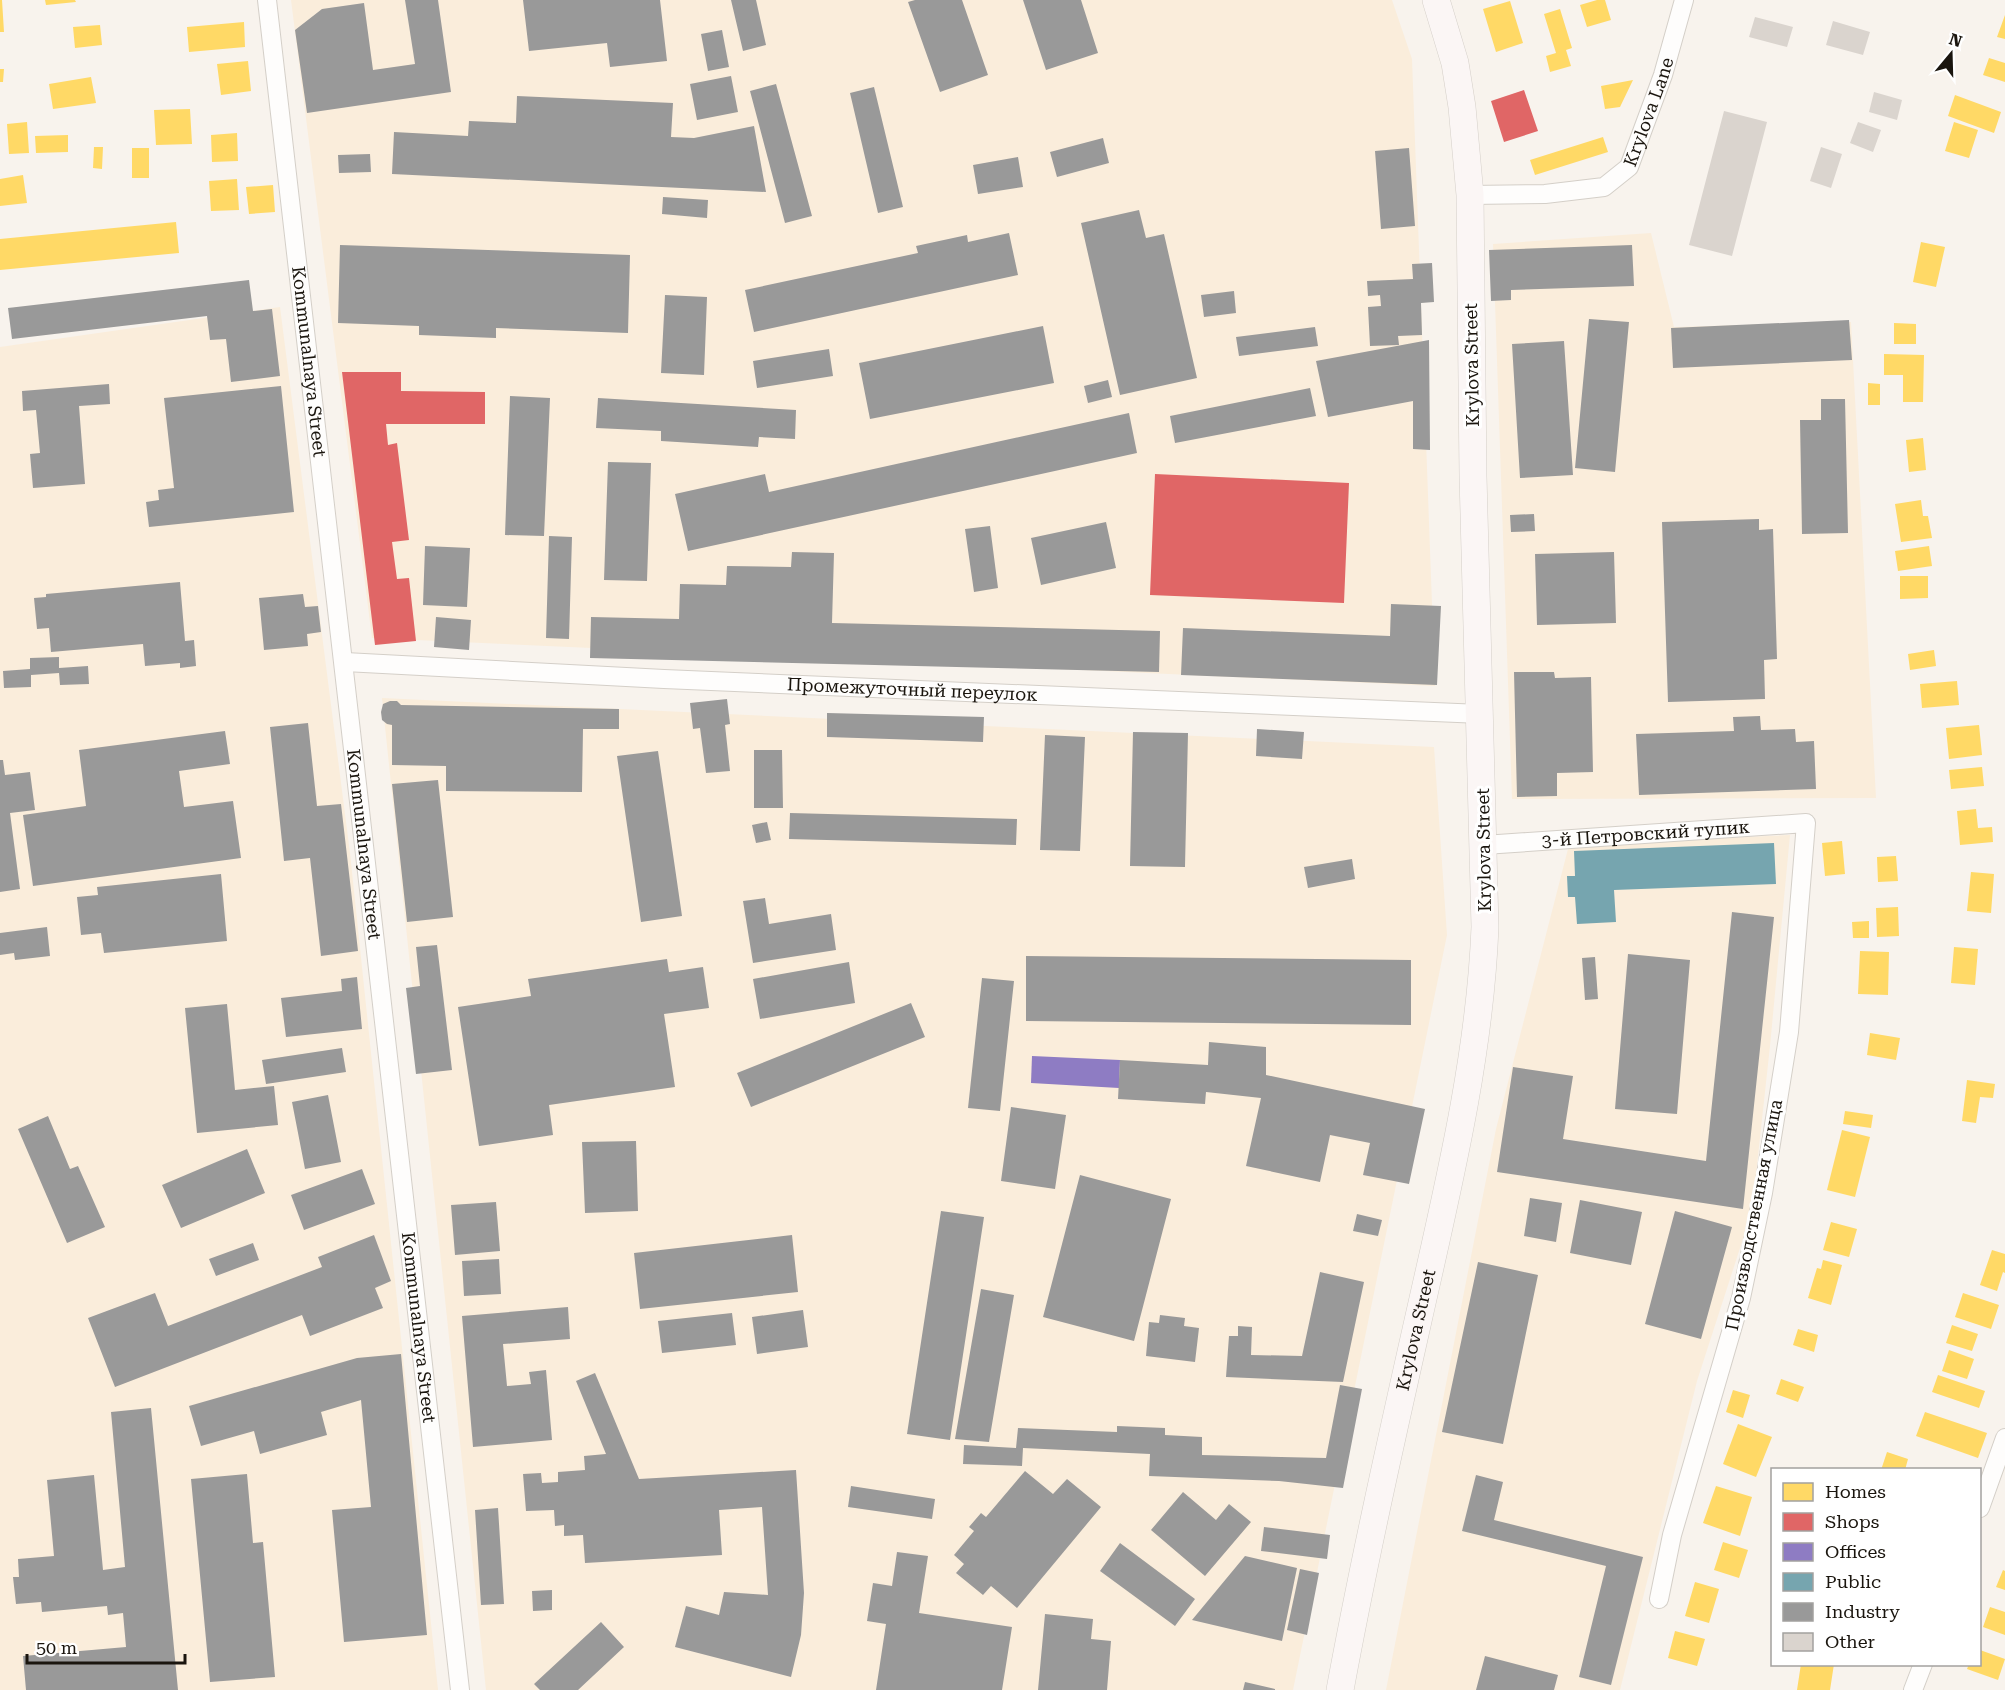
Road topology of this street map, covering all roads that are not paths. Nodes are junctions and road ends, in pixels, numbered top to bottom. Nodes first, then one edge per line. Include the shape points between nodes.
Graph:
1 (267, 0) edge
2 (1436, 0) edge
3 (1684, 0) edge
4 (1470, 195) junction
5 (345, 662) junction
6 (1481, 714) junction
7 (1806, 823) joint
8 (1484, 845) junction
9 (2005, 1438) edge
10 (1981, 1505) edge
11 (1659, 1599) dead end
12 (1923, 1666) edge
13 (460, 1690) edge
14 (1340, 1690) edge
15 (1913, 1690) edge

1 - 5 street, Kommunalnaya Street
2 - 4 main road, Krylova Street via 1455,63
3 - 4 street, Krylova Lane via 1663,75 1629,167 1604,187 1545,194
4 - 6 main road, Krylova Street
5 - 6 street, Промежуточный переулок
5 - 13 street, Kommunalnaya Street
6 - 8 main road, Krylova Street
7 - 8 street, 3-й Петровский тупик
7 - 11 street, Производственная улица via 1789,1032 1762,1193 1741,1298 1672,1535
8 - 14 main road, Krylova Street via 1485,938 1475,1048 1376,1504
9 - 10 street
12 - 15 street

